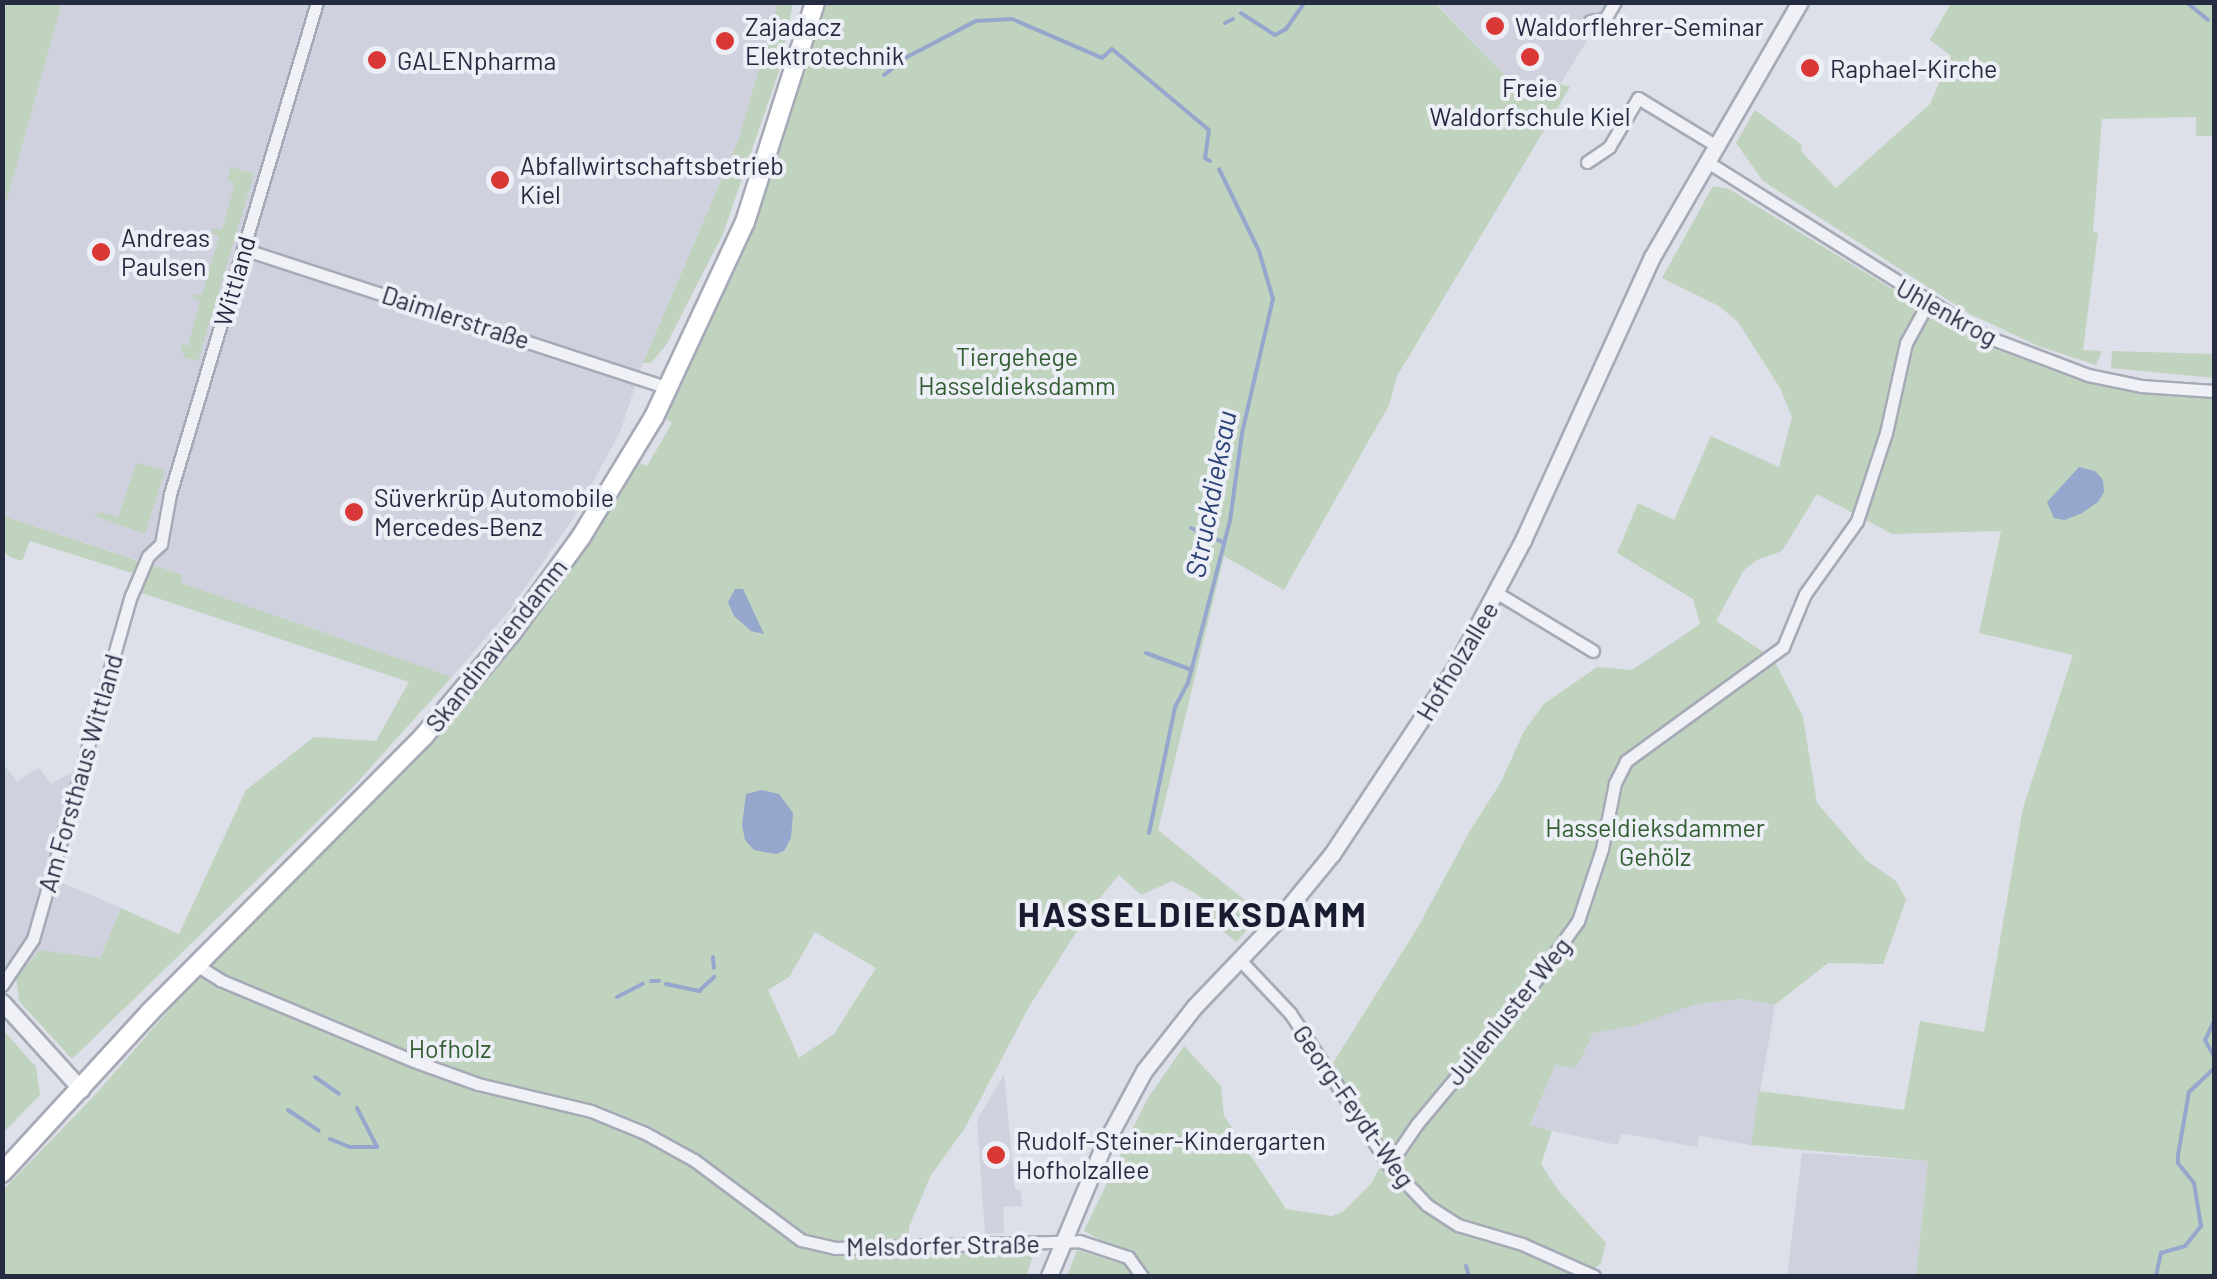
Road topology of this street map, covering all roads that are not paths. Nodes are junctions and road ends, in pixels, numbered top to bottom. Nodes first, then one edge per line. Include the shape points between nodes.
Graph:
1 (317, 2) edge
2 (815, 2) edge
3 (1615, 2) edge
4 (1800, 2) edge
5 (1590, 20) dead end
6 (1716, 145) junction
7 (1706, 161) junction
8 (1588, 162) dead end
9 (243, 248) junction
10 (1928, 303) junction
11 (668, 388) junction
12 (2214, 392) edge
13 (148, 556) joint
14 (1497, 594) junction
15 (1594, 651) dead end
16 (1240, 960) junction
17 (198, 966) junction
18 (2, 984) edge
19 (2, 1002) edge
20 (82, 1089) junction
21 (1389, 1165) junction
22 (2, 1172) edge
23 (1065, 1240) junction
24 (1049, 1276) edge
25 (1142, 1276) edge
26 (1594, 1276) edge

1 - 9 street, Wittland
2 - 11 main road, Skandinaviendamm via 745,222
3 - 5 street via 1605,19
4 - 6 street, Hofholzallee
6 - 7 street, Hofholzallee
6 - 8 street via 1638,98 1609,147
7 - 10 street, Uhlenkrog
7 - 14 street, Hofholzallee via 1640,280
9 - 11 street, Daimlerstraße
9 - 13 street, Wittland via 161,544
10 - 12 street, Uhlenkrog via 1985,336 2061,367 2141,386
10 - 21 street, Julienluster Weg via 1906,343 1857,521 1805,594 1783,647 1626,761 1614,783 1578,921
11 - 17 main road, Skandinaviendamm via 597,512 505,641 358,806
13 - 18 street, Am Forsthaus Wittland via 34,939
14 - 15 street
14 - 16 street, Hofholzallee via 1360,816
16 - 21 street, Georg-Feydt-Weg via 1290,1014
16 - 23 street, Hofholzallee via 1144,1071 1116,1119
17 - 20 main road, Skandinaviendamm
17 - 23 street, Melsdorfer Straße via 427,1066 591,1111 645,1133 680,1150 800,1240 834,1248
19 - 20 street
20 - 22 main road, Skandinaviendamm
21 - 26 street, Georg-Feydt-Weg via 1426,1205 1458,1226 1522,1244
23 - 24 street, Hofholzallee
23 - 25 street, Melsdorfer Straße via 1128,1257

